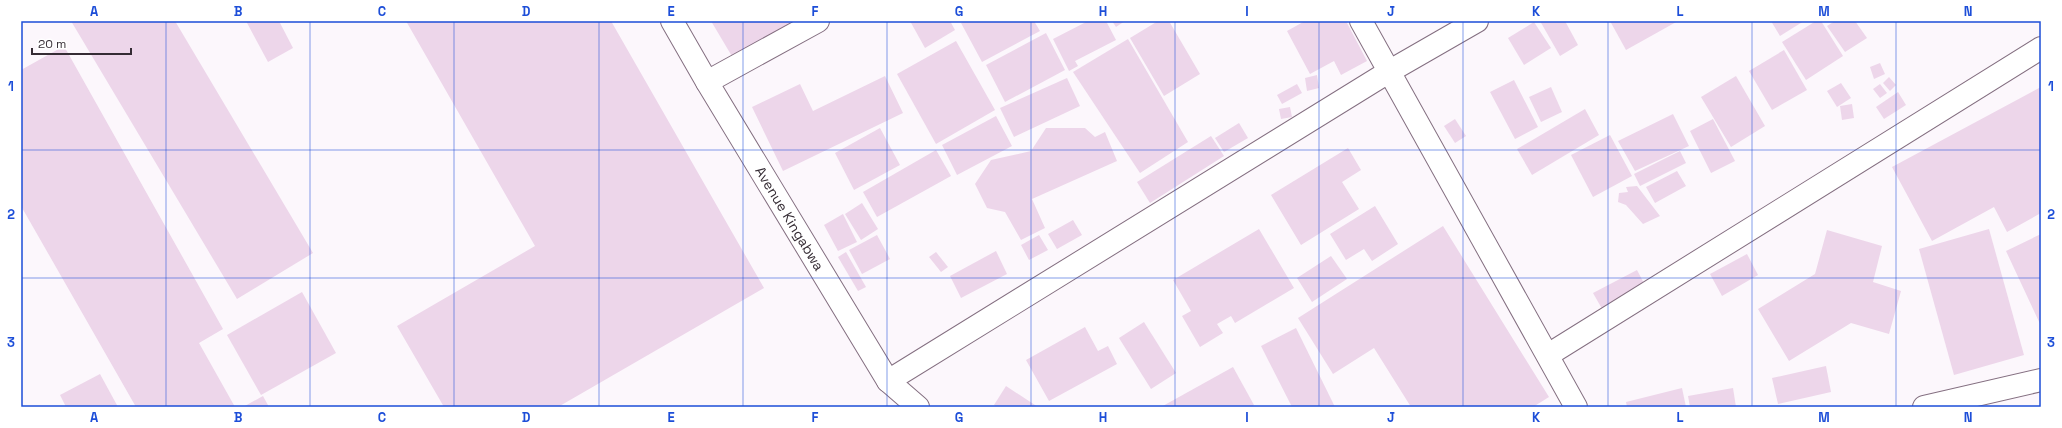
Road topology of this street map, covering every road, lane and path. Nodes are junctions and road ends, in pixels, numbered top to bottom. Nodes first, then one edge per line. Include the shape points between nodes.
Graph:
1 (672, 21) edge
2 (818, 21) edge
3 (1361, 21) edge
4 (1477, 21) edge
5 (2041, 48) edge
6 (1390, 71) junction
7 (706, 82) junction
8 (1548, 355) junction
9 (2041, 380) edge
10 (888, 381) junction
11 (918, 407) edge
12 (1576, 407) edge
13 (1924, 407) edge

1 - 7 street, Avenue Kingabwa
2 - 7 street
3 - 6 street
4 - 6 street
5 - 8 street
6 - 8 street
6 - 10 street
7 - 10 street, Avenue Kingabwa
8 - 12 street
9 - 13 street
10 - 11 street, Avenue Kingabwa

